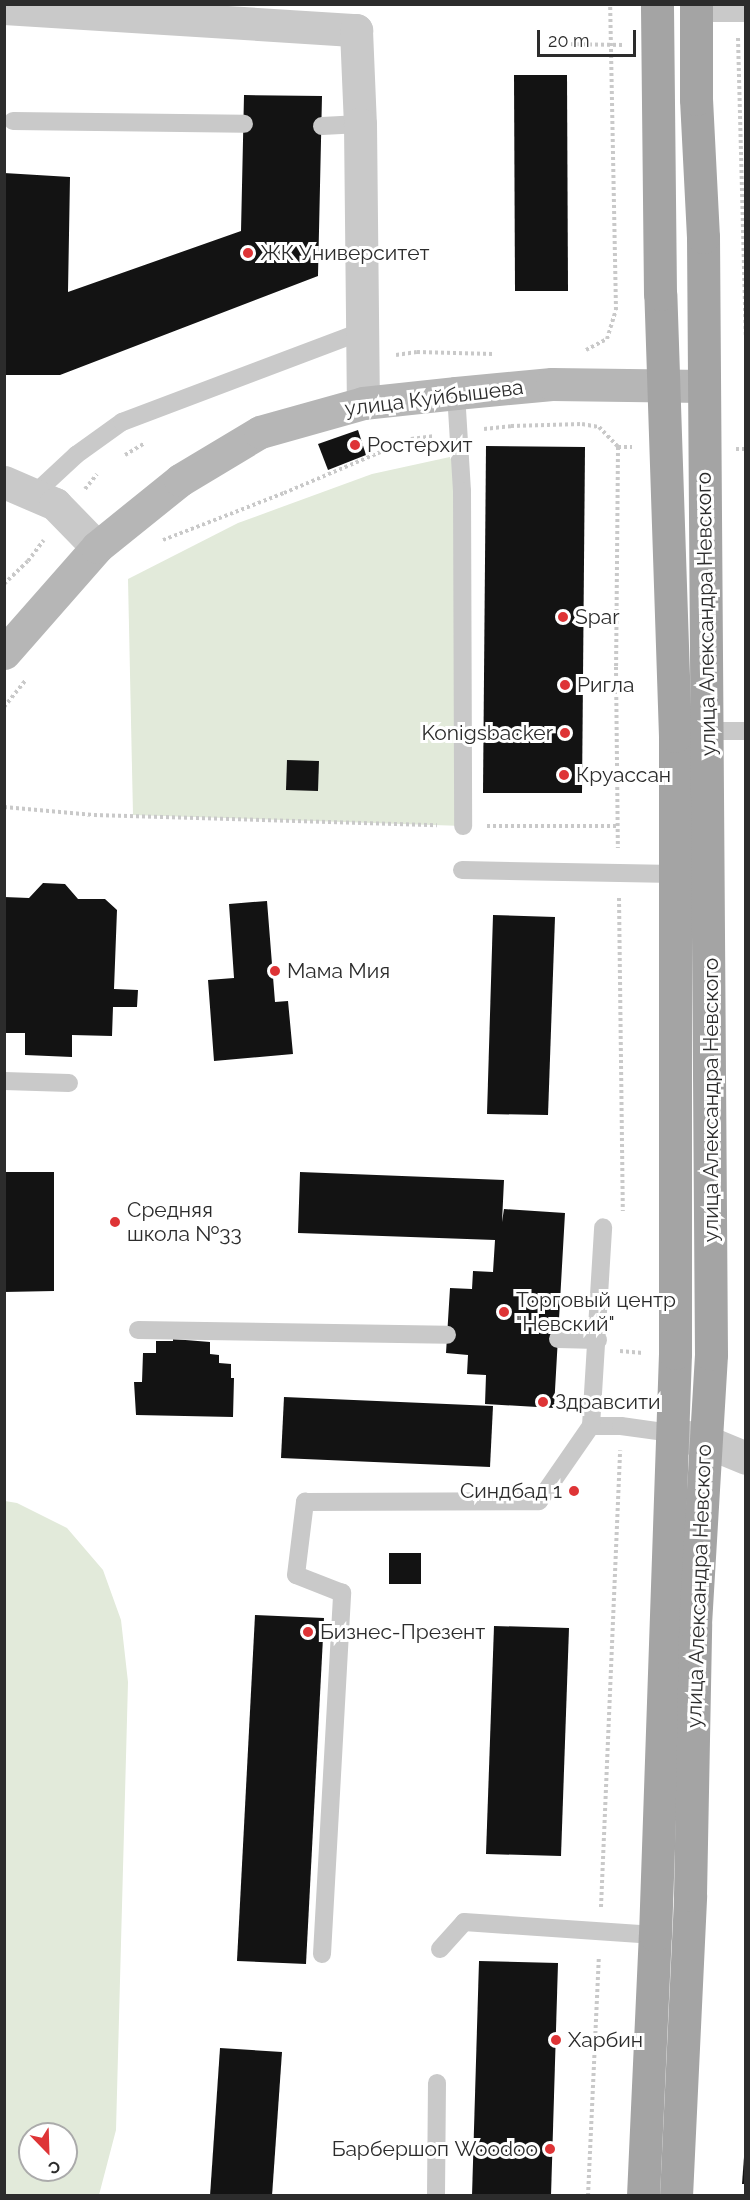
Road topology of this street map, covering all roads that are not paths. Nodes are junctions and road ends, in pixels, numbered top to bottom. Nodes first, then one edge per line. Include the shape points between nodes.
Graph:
1 (657, 4) edge
2 (696, 5) edge
3 (741, 5) edge
4 (4, 8) edge
5 (13, 121) dead end
6 (243, 124) dead end
7 (360, 124) junction
8 (322, 126) dead end
9 (363, 331) junction
10 (664, 385) junction
11 (704, 386) junction
12 (456, 393) junction
13 (363, 403) junction
14 (19, 488) edge
15 (97, 547) junction
16 (4, 653) edge
17 (709, 731) junction
18 (746, 731) edge
19 (463, 826) road end
20 (462, 870) dead end
21 (675, 874) junction
22 (4, 1081) edge
23 (69, 1083) dead end
24 (603, 1227) dead end
25 (138, 1330) dead end
26 (447, 1335) dead end
27 (558, 1339) dead end
28 (598, 1340) junction
29 (591, 1426) junction
30 (671, 1433) junction
31 (705, 1441) junction
32 (746, 1458) edge
33 (655, 1935) junction
34 (440, 1949) dead end
35 (322, 1954) dead end
36 (437, 2083) dead end
37 (436, 2196) edge
38 (643, 2196) edge
39 (676, 2196) edge

1 - 10 main road, улица Александра Невского
2 - 3 street
2 - 11 main road, улица Александра Невского via 696,99 704,237
4 - 7 street via 356,30
5 - 6 lane
7 - 8 lane
7 - 9 street
9 - 13 street
9 - 14 lane via 122,422
10 - 11 main road, улица Куйбышева
10 - 12 main road, улица Куйбышева via 552,384
10 - 21 main road, улица Александра Невского via 675,736
11 - 17 main road, улица Александра Невского
12 - 13 main road, улица Куйбышева
12 - 19 lane via 462,490
13 - 15 main road, улица Куйбышева via 260,432 180,480
14 - 15 street via 55,504
15 - 16 main road, улица Куйбышева
17 - 18 lane
17 - 31 main road, улица Александра Невского via 711,1354
20 - 21 lane
21 - 30 main road, улица Александра Невского via 675,1353
22 - 23 lane
24 - 28 lane
25 - 26 lane
27 - 28 lane
28 - 29 lane
29 - 30 lane
29 - 35 lane via 539,1502 305,1502 296,1575 342,1593
30 - 31 street
30 - 33 main road, улица Александра Невского
31 - 32 street
31 - 39 main road, улица Александра Невского
33 - 34 lane via 464,1922
33 - 38 main road, улица Александра Невского
36 - 37 lane

